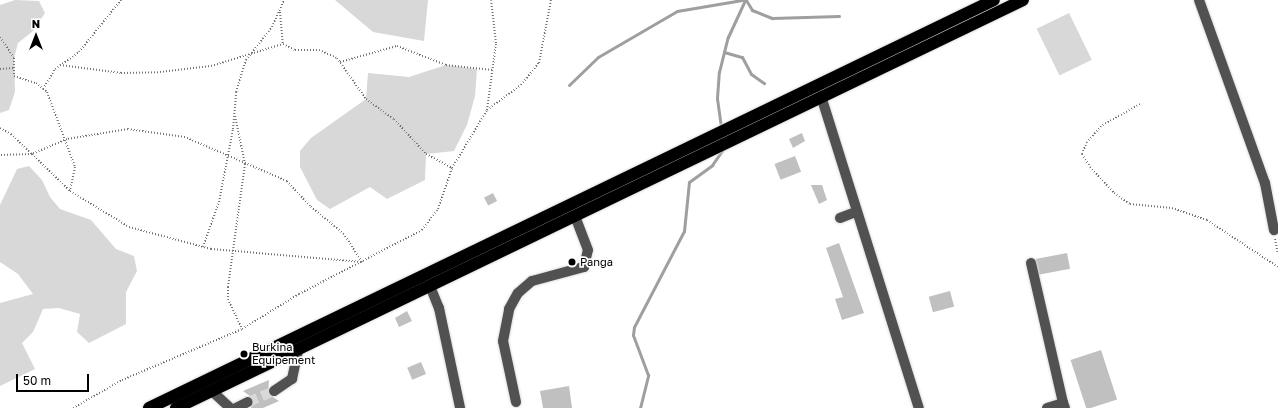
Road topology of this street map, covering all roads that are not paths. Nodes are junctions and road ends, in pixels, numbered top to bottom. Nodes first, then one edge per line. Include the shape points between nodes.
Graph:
1 (994, 0) edge
2 (1023, 0) edge
3 (1199, 0) edge
4 (821, 96) junction
5 (1267, 200) junction
6 (1278, 200) edge
7 (856, 212) junction
8 (576, 218) junction
9 (840, 218) dead end
10 (1274, 230) road end
11 (1031, 263) dead end
12 (430, 286) junction
13 (298, 351) junction
14 (274, 390) tunnel mouth
15 (213, 392) junction
16 (248, 402) tunnel mouth
17 (516, 402) dead end
18 (1064, 405) edge
19 (149, 408) edge
20 (176, 408) edge
21 (230, 408) edge
22 (236, 408) edge
23 (460, 408) edge
24 (919, 408) edge
25 (1047, 408) edge

1 - 19 highway
2 - 4 highway
3 - 5 street via 1265,182
4 - 7 street
4 - 8 highway
5 - 6 street
5 - 10 street
7 - 9 street
7 - 24 street
8 - 12 highway
8 - 17 street via 588,250 584,267 532,281 518,293 509,309 503,341
11 - 18 street
12 - 13 highway
12 - 23 street via 439,308
13 - 14 street via 292,379
13 - 15 highway
15 - 20 highway
15 - 21 street
16 - 22 street
18 - 25 street

